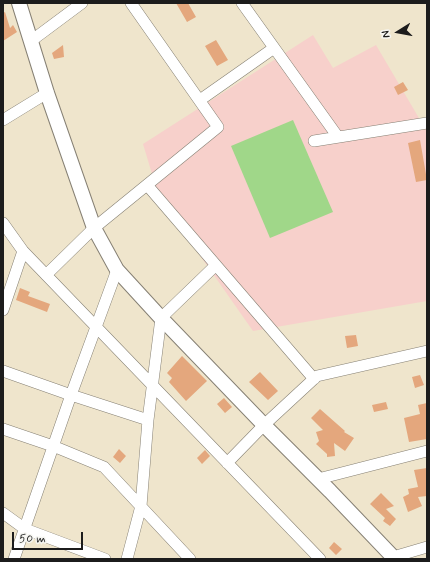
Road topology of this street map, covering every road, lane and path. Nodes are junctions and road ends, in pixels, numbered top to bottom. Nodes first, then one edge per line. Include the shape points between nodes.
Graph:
1 (20, 3) edge
2 (82, 3) edge
3 (131, 3) edge
4 (242, 3) edge
5 (31, 41) junction
6 (274, 48) junction
7 (47, 93) junction
8 (200, 100) junction
9 (3, 120) edge
10 (427, 123) edge
11 (338, 137) junction
12 (314, 141) dead end
13 (147, 185) junction
14 (3, 223) edge
15 (94, 228) junction
16 (22, 251) junction
17 (216, 265) junction
18 (117, 270) junction
19 (46, 275) junction
20 (3, 310) edge
21 (161, 318) junction
22 (96, 328) junction
23 (427, 351) edge
24 (3, 371) edge
25 (314, 379) junction
26 (152, 385) junction
27 (71, 395) junction
28 (148, 420) junction
29 (264, 425) junction
30 (3, 429) edge
31 (53, 446) junction
32 (427, 451) edge
33 (227, 463) junction
34 (318, 479) junction
35 (141, 506) junction
36 (3, 513) edge
37 (25, 529) junction
38 (427, 547) edge
39 (394, 558) edge
40 (14, 559) edge
41 (105, 559) edge
42 (127, 559) edge
43 (190, 559) edge
44 (320, 559) edge

1 - 5 street
2 - 5 street
3 - 8 street
4 - 6 street
5 - 7 street
6 - 8 street
6 - 11 street
7 - 9 street
7 - 15 street
8 - 13 street via 218,127
10 - 11 street
11 - 12 street
13 - 15 street
13 - 17 street
14 - 16 street
15 - 18 street
15 - 19 street
16 - 19 street
16 - 20 street
17 - 21 street
17 - 25 street
18 - 21 street
18 - 22 street
19 - 22 street
21 - 26 street
21 - 29 street
22 - 26 street
22 - 27 street
23 - 25 street via 317,376
24 - 27 street
25 - 29 street
26 - 28 street
26 - 33 street
27 - 28 street
27 - 31 street
28 - 35 street
29 - 33 street
29 - 34 street
30 - 31 street
31 - 35 street via 104,467
31 - 37 street
32 - 34 street
33 - 44 street
34 - 39 street
35 - 42 street
35 - 43 street
36 - 37 street
37 - 40 street
37 - 41 street
38 - 39 street

